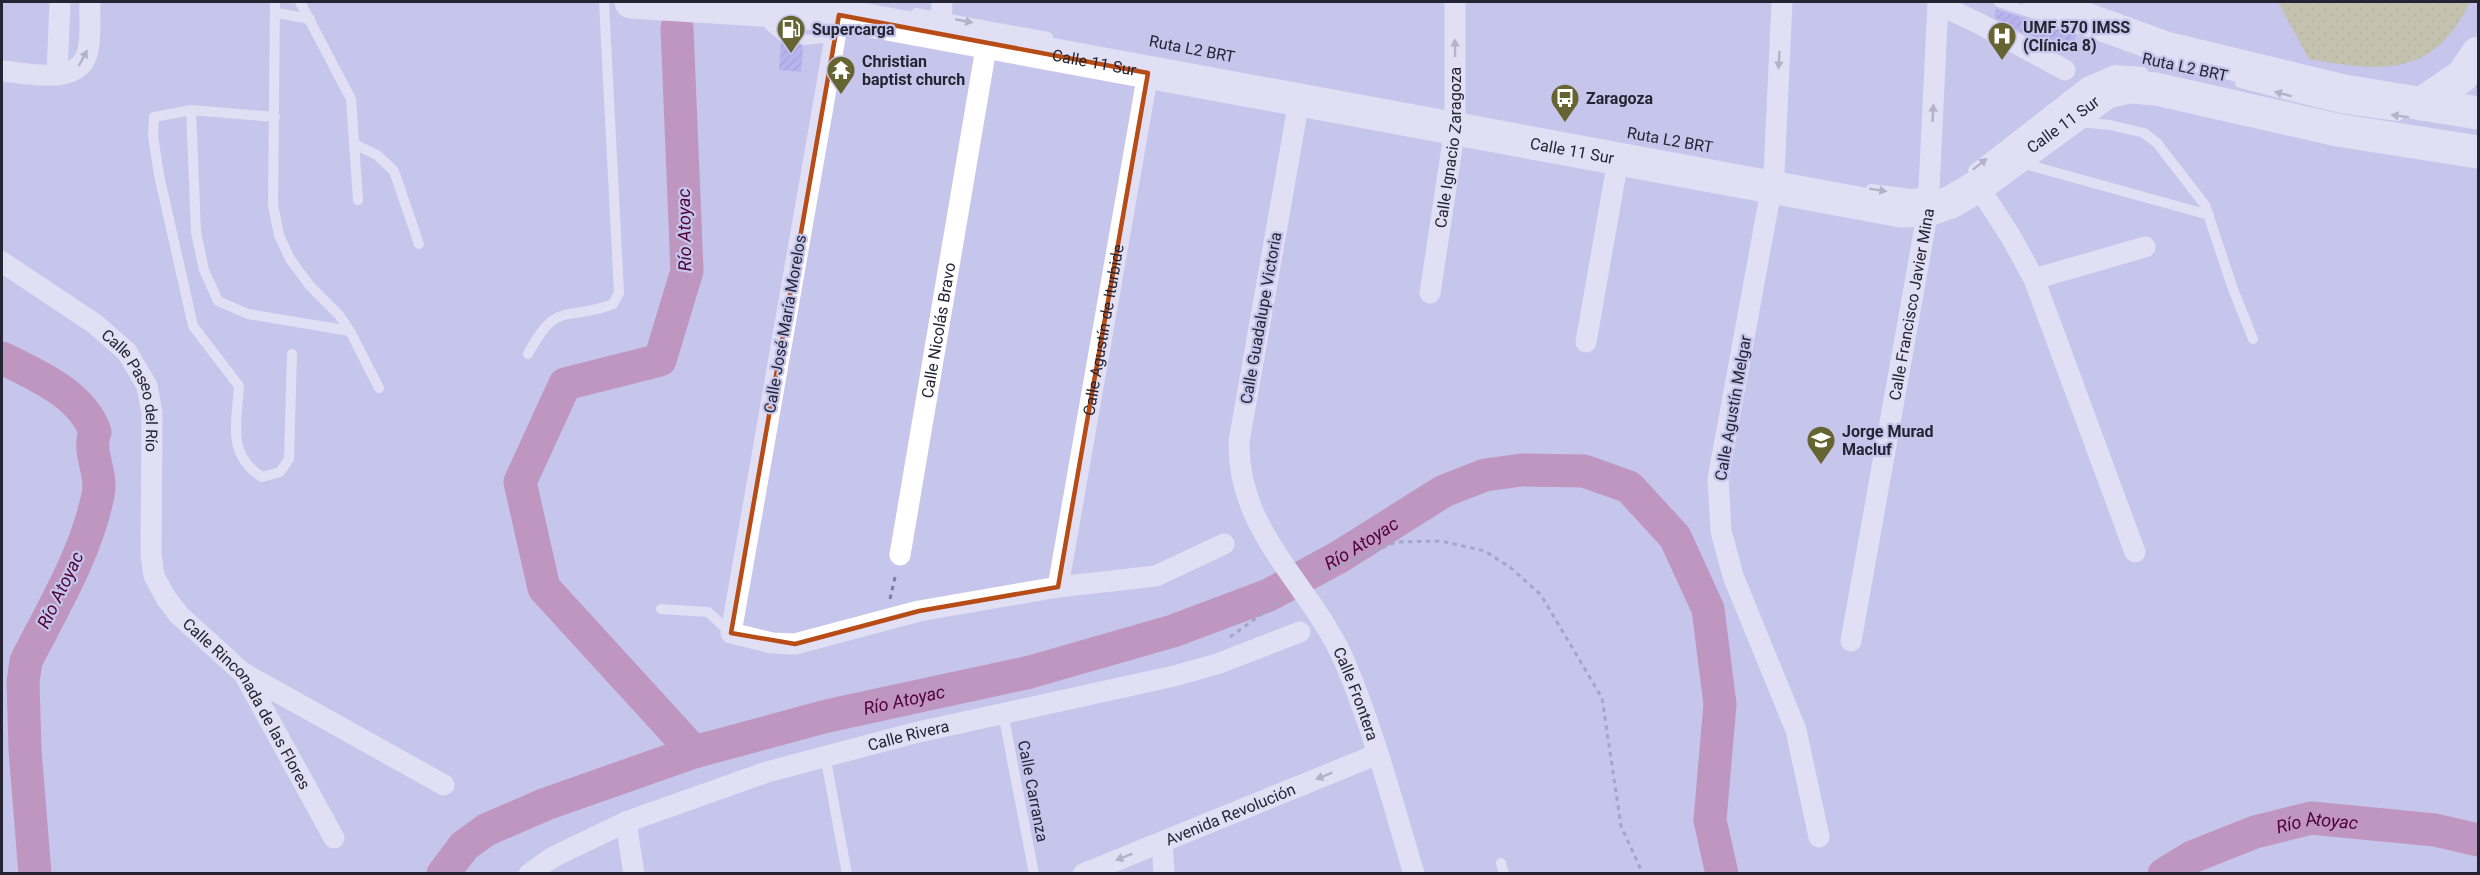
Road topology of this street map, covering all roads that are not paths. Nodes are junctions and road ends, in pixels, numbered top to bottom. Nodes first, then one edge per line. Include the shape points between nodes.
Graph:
1 (60, 2) edge
2 (90, 2) edge
3 (300, 2) edge
4 (604, 2) edge
5 (631, 2) edge
6 (1455, 2) edge
7 (1782, 2) edge
8 (1999, 2) edge
9 (2039, 2) edge
10 (1938, 3) edge
11 (276, 7) edge
12 (764, 10) junction
13 (905, 12) dead end
14 (839, 15) edge
15 (941, 17) edge
16 (310, 19) junction
17 (2089, 33) dead end
18 (782, 36) dead end
19 (1058, 39) dead end
20 (804, 40) dead end
21 (987, 42) junction
22 (2478, 54) edge
23 (2065, 70) dead end
24 (2, 71) edge
25 (2153, 72) dead end
26 (1148, 73) junction
27 (57, 75) junction
28 (2226, 79) dead end
29 (2234, 92) dead end
30 (1299, 100) junction
31 (191, 110) junction
32 (2478, 113) edge
33 (275, 117) junction
34 (1456, 118) junction
35 (2421, 118) junction
36 (2069, 121) junction
37 (2397, 127) dead end
38 (2478, 140) edge
39 (354, 144) junction
40 (1620, 151) junction
41 (2478, 153) edge
42 (2013, 161) junction
43 (1774, 177) junction
44 (1971, 181) junction
45 (1854, 187) dead end
46 (1932, 198) junction
47 (358, 200) dead end
48 (2209, 215) junction
49 (418, 244) dead end
50 (2145, 247) dead end
51 (2, 262) edge
52 (2034, 279) junction
53 (1430, 293) dead end
54 (350, 331) junction
55 (2253, 339) dead end
56 (1586, 342) dead end
57 (292, 354) dead end
58 (528, 354) dead end
59 (379, 388) dead end
60 (1263, 532) joint
61 (1224, 544) dead end
62 (2135, 552) dead end
63 (900, 555) road end
64 (154, 576) joint
65 (1058, 587) junction
66 (661, 609) dead end
67 (1300, 632) dead end
68 (731, 633) junction
69 (1851, 641) dead end
70 (244, 674) junction
71 (1003, 713) junction
72 (825, 754) junction
73 (1378, 754) junction
74 (444, 785) dead end
75 (626, 822) junction
76 (1819, 837) dead end
77 (334, 838) dead end
78 (1162, 842) junction
79 (528, 873) edge
80 (634, 873) edge
81 (847, 873) edge
82 (1034, 873) edge
83 (1083, 873) edge
84 (1164, 873) edge
85 (1414, 873) edge

1 - 27 street
27 -> 2 street via 72,72 87,53
3 - 16 lane
4 - 58 lane via 617,299 607,307 556,317 546,324
5 - 12 main road, Calle 11 Sur
34 -> 6 street, Calle Ignacio Zaragoza
7 -> 43 street, Calle Agustín Melgar
8 - 17 lane
9 - 35 main road via 2166,48 2344,91
10 - 23 street
46 -> 10 street, Calle Francisco Javier Mina
11 - 16 lane
11 - 33 lane
12 - 14 main road, Calle 11 Sur
12 - 18 lane via 770,26
13 - 15 lane
14 - 15 main road, Calle 11 Sur
14 - 20 lane
14 - 68 street, Calle José María Morelos
15 -> 19 lane
15 - 21 main road, Calle 11 Sur
16 - 39 lane via 351,99
21 - 26 main road, Calle 11 Sur
21 - 63 street, Calle Nicolás Bravo
22 - 35 main road
24 - 27 street
44 -> 25 lane, Ruta L2 BRT via 2086,82 2114,70
26 - 30 main road, Calle 11 Sur
26 - 65 street, Calle Agustín de Iturbide
35 -> 28 lane, Ruta L2 BRT via 2340,108
29 - 37 lane, Ruta L2 BRT via 2339,118
30 - 34 main road, Calle 11 Sur
30 - 60 street, Calle Guadalupe Victoria via 1239,442 1245,491
31 - 33 lane
31 - 54 lane via 196,232 204,270 218,301 248,314
31 - 57 lane via 154,117 159,176 193,326 239,386 235,446 250,469 262,477 280,472 289,459
32 - 35 main road
33 - 54 lane via 273,205 279,235 299,273
34 - 40 main road, Calle 11 Sur
34 - 53 street, Calle Ignacio Zaragoza
35 - 38 lane, Ruta L2 BRT
36 - 41 main road, Calle 11 Sur via 2107,92 2139,87 2337,130
36 - 42 main road, Calle 11 Sur
36 - 48 lane via 2144,133 2157,143
39 - 47 lane
39 - 49 lane via 377,155 394,171
40 - 43 main road, Calle 11 Sur
40 - 56 street
42 - 44 main road, Calle 11 Sur
42 - 48 lane
43 - 46 main road, Calle 11 Sur via 1901,211
43 - 76 street, Calle Agustín Melgar via 1718,479 1721,531 1733,576 1796,730
44 - 46 main road, Calle 11 Sur via 1951,202
44 - 52 street via 2011,237
45 -> 46 lane
46 - 69 street, Calle Francisco Javier Mina
48 - 55 lane
50 - 52 street
51 - 64 street, Calle Paseo del Río via 95,324 127,352 147,386 152,413
52 - 62 street
54 - 59 lane
60 - 73 street, Calle Frontera via 1346,663
61 - 65 street via 1156,576
64 - 70 street, Calle Rinconada de las Flores via 179,615
65 - 68 street via 886,619 795,644 772,644
66 - 68 lane via 708,612
67 - 71 street, Calle Rivera via 1174,676
70 - 74 street
70 - 77 street, Calle Rinconada de las Flores
71 - 72 street, Calle Rivera
71 - 82 lane, Calle Carranza
72 - 75 street, Calle Rivera
72 - 81 lane
73 -> 78 street, Avenida Revolución
73 - 85 street, Calle Frontera
75 - 79 street, Calle Rivera
75 - 80 street
78 -> 83 street, Avenida Revolución
78 - 84 street

